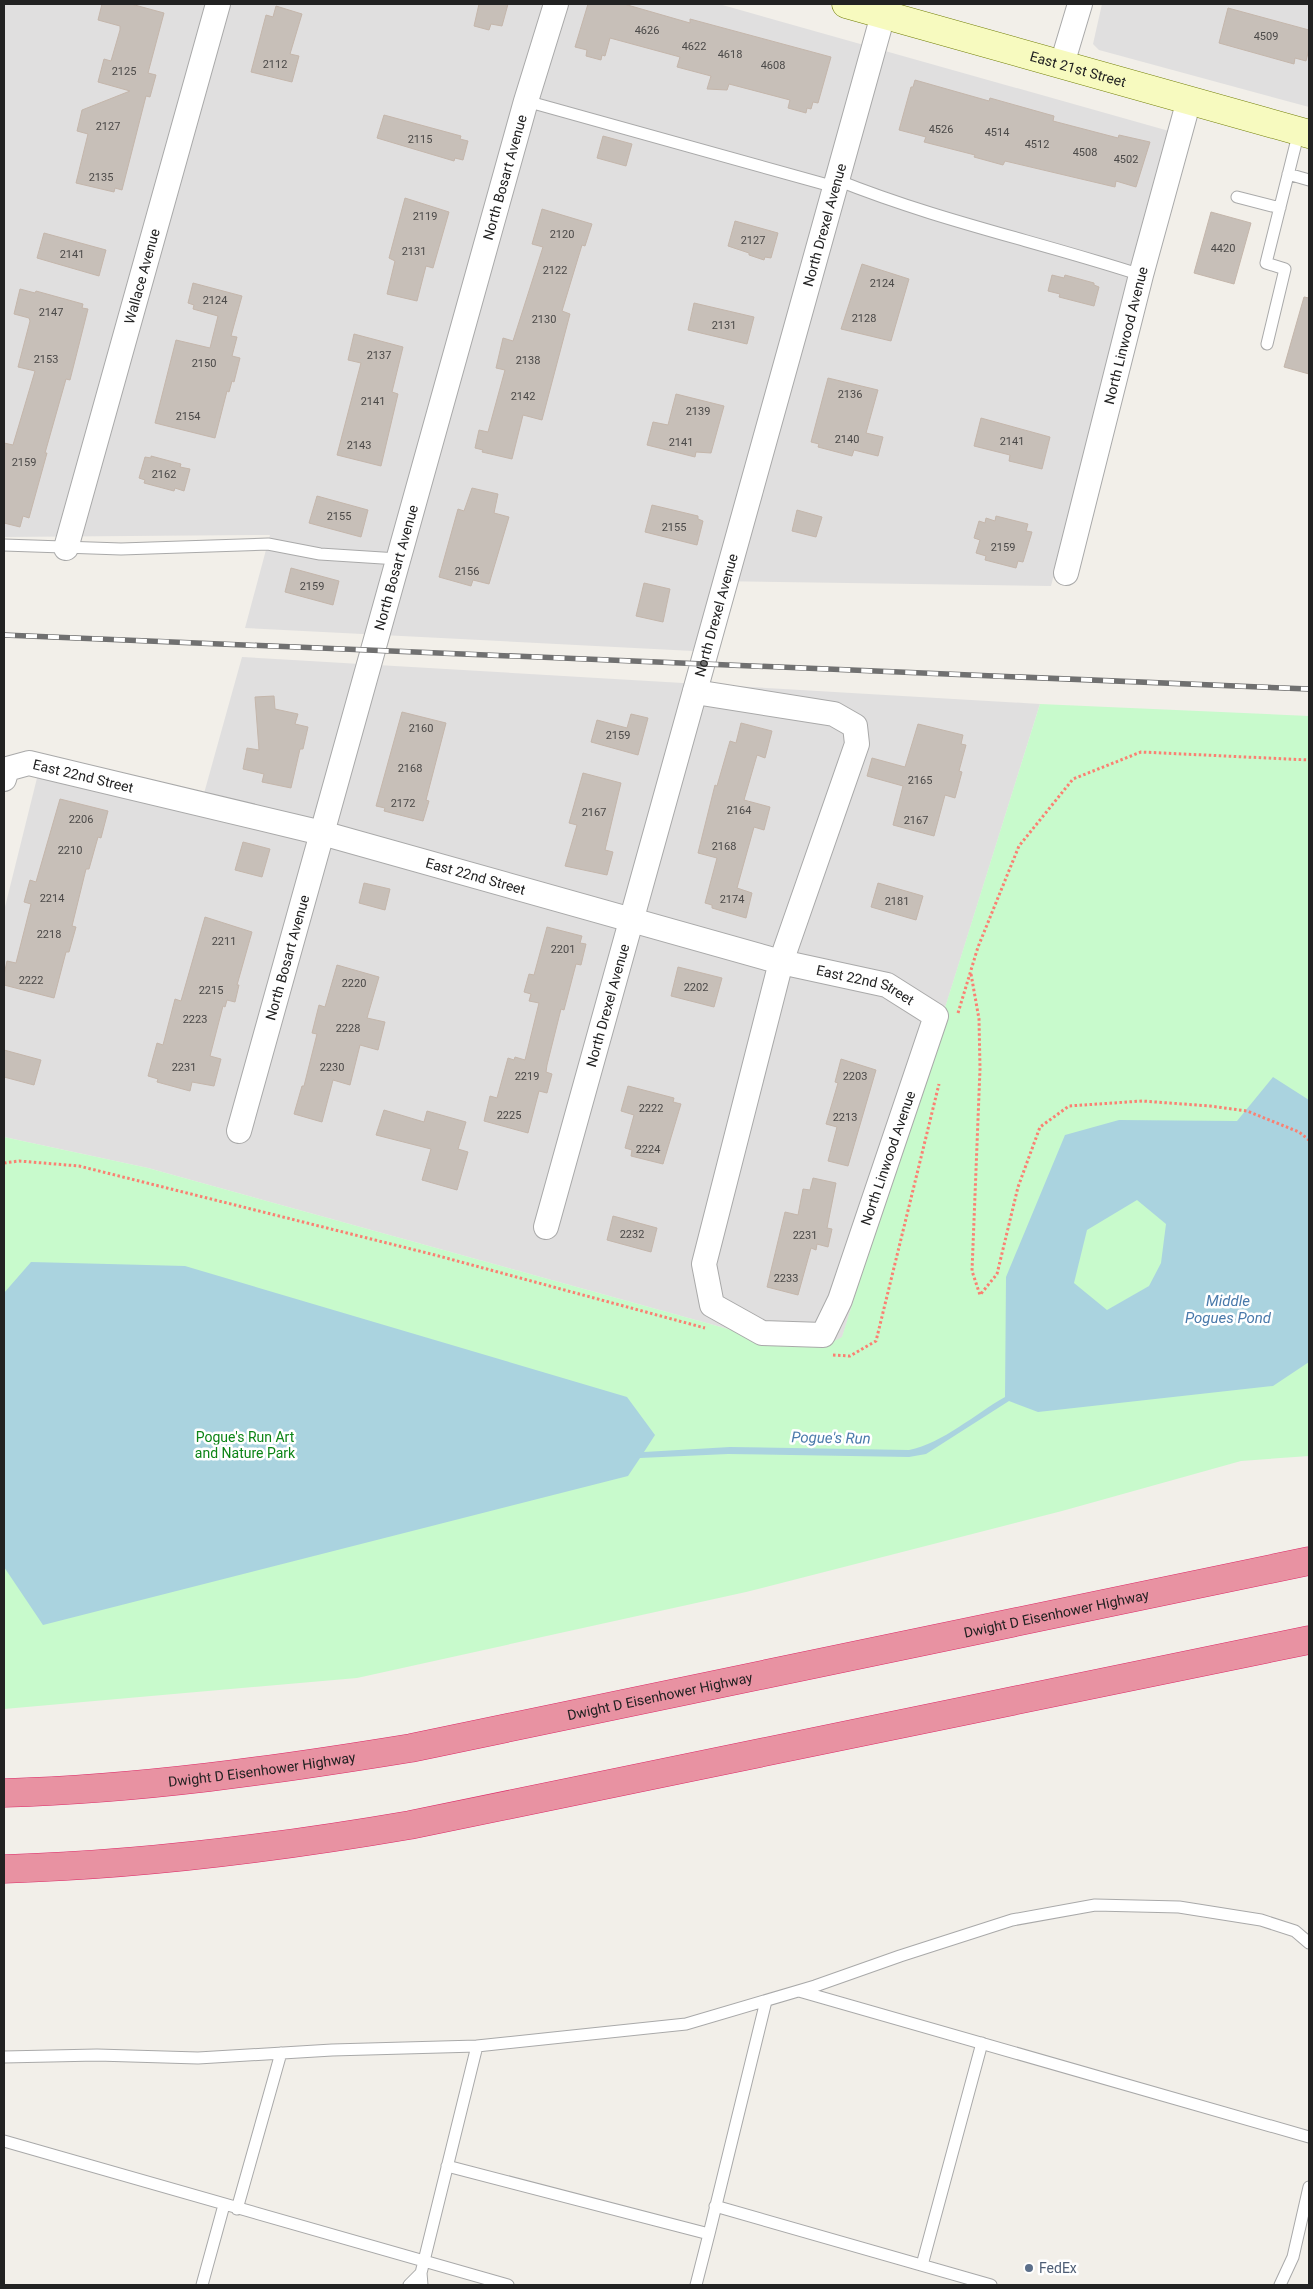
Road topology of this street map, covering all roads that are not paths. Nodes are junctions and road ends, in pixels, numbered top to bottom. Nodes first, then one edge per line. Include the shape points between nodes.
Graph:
1 (218, 4) edge
2 (556, 4) edge
3 (846, 4) edge
4 (1080, 4) edge
5 (884, 9) edge
6 (1062, 64) junction
7 (1189, 100) junction
8 (526, 101) junction
9 (1304, 133) edge
10 (1288, 174) junction
11 (1309, 180) edge
12 (836, 184) junction
13 (1238, 197) dead end
14 (1280, 208) junction
15 (1142, 275) junction
16 (1267, 344) dead end
17 (4, 545) edge
18 (66, 548) junction
19 (398, 559) junction
20 (1066, 573) dead end
21 (695, 692) junction
22 (5, 774) edge
23 (322, 833) junction
24 (631, 920) junction
25 (781, 962) junction
26 (936, 1016) joint
27 (239, 1131) dead end
28 (546, 1227) dead end
29 (1309, 1561) edge
30 (1309, 1640) edge
31 (4, 1777) edge
32 (140, 1784) junction
33 (4, 1794) edge
34 (4, 1869) edge
35 (1309, 1943) edge
36 (798, 1991) junction
37 (766, 2000) junction
38 (982, 2044) junction
39 (477, 2046) junction
40 (281, 2053) junction
41 (4, 2057) edge
42 (1309, 2136) edge
43 (4, 2141) edge
44 (447, 2166) junction
45 (1309, 2187) edge
46 (224, 2205) junction
47 (715, 2206) junction
48 (237, 2209) junction
49 (709, 2234) junction
50 (922, 2265) junction
51 (422, 2268) junction
52 (202, 2285) edge
53 (408, 2285) edge
54 (422, 2285) edge
55 (508, 2285) edge
56 (696, 2285) edge
57 (991, 2285) edge
58 (1280, 2285) edge

1 - 18 street, Wallace Avenue
2 - 8 street, North Bosart Avenue
3 - 5 main road, East 21st Street
4 - 6 street
5 - 6 main road, East 21st Street
5 - 12 street, North Drexel Avenue
6 - 7 main road, East 21st Street
7 - 9 main road, East 21st Street
7 - 15 street, North Linwood Avenue
8 - 12 lane
8 - 19 street, North Bosart Avenue
9 - 10 lane
10 - 11 lane
10 - 14 lane
12 - 15 lane
12 - 21 street, North Drexel Avenue
13 - 14 lane
14 - 16 lane via 1266,263 1285,269
15 - 20 street, North Linwood Avenue
17 - 18 lane
18 - 19 lane via 268,544 320,554
19 - 23 street, North Bosart Avenue
21 - 24 street, North Drexel Avenue
21 - 25 street via 834,714 855,726 857,744
22 - 23 street, East 22nd Street via 29,764
23 - 24 street, East 22nd Street
23 - 27 street, North Bosart Avenue
24 - 25 street, East 22nd Street
24 - 28 street, North Drexel Avenue
25 - 26 street, East 22nd Street via 887,985
25 - 26 street, North Linwood Avenue via 704,1264 712,1305 762,1333 822,1334 840,1300
29 - 32 highway, Dwight D Eisenhower Highway via 411,1748 327,1763
30 - 34 highway via 410,1825 189,1856 97,1865
31 - 32 highway
32 - 33 highway, Dwight D Eisenhower Highway
35 - 36 lane via 1295,1931 1260,1920 1179,1907 1094,1905 1012,1920
36 - 37 lane
36 - 38 lane
37 - 39 lane via 686,2024
37 - 47 lane
38 - 42 lane
38 - 50 lane
39 - 40 lane
39 - 44 lane
40 - 41 lane via 198,2058
40 - 48 lane
43 - 46 lane
44 - 49 lane
44 - 51 lane
45 - 58 lane via 1293,2257
46 - 48 lane
46 - 52 lane
47 - 49 lane
47 - 50 lane
48 - 51 lane
49 - 56 lane
50 - 57 lane
51 - 53 lane
51 - 54 lane
51 - 55 lane

